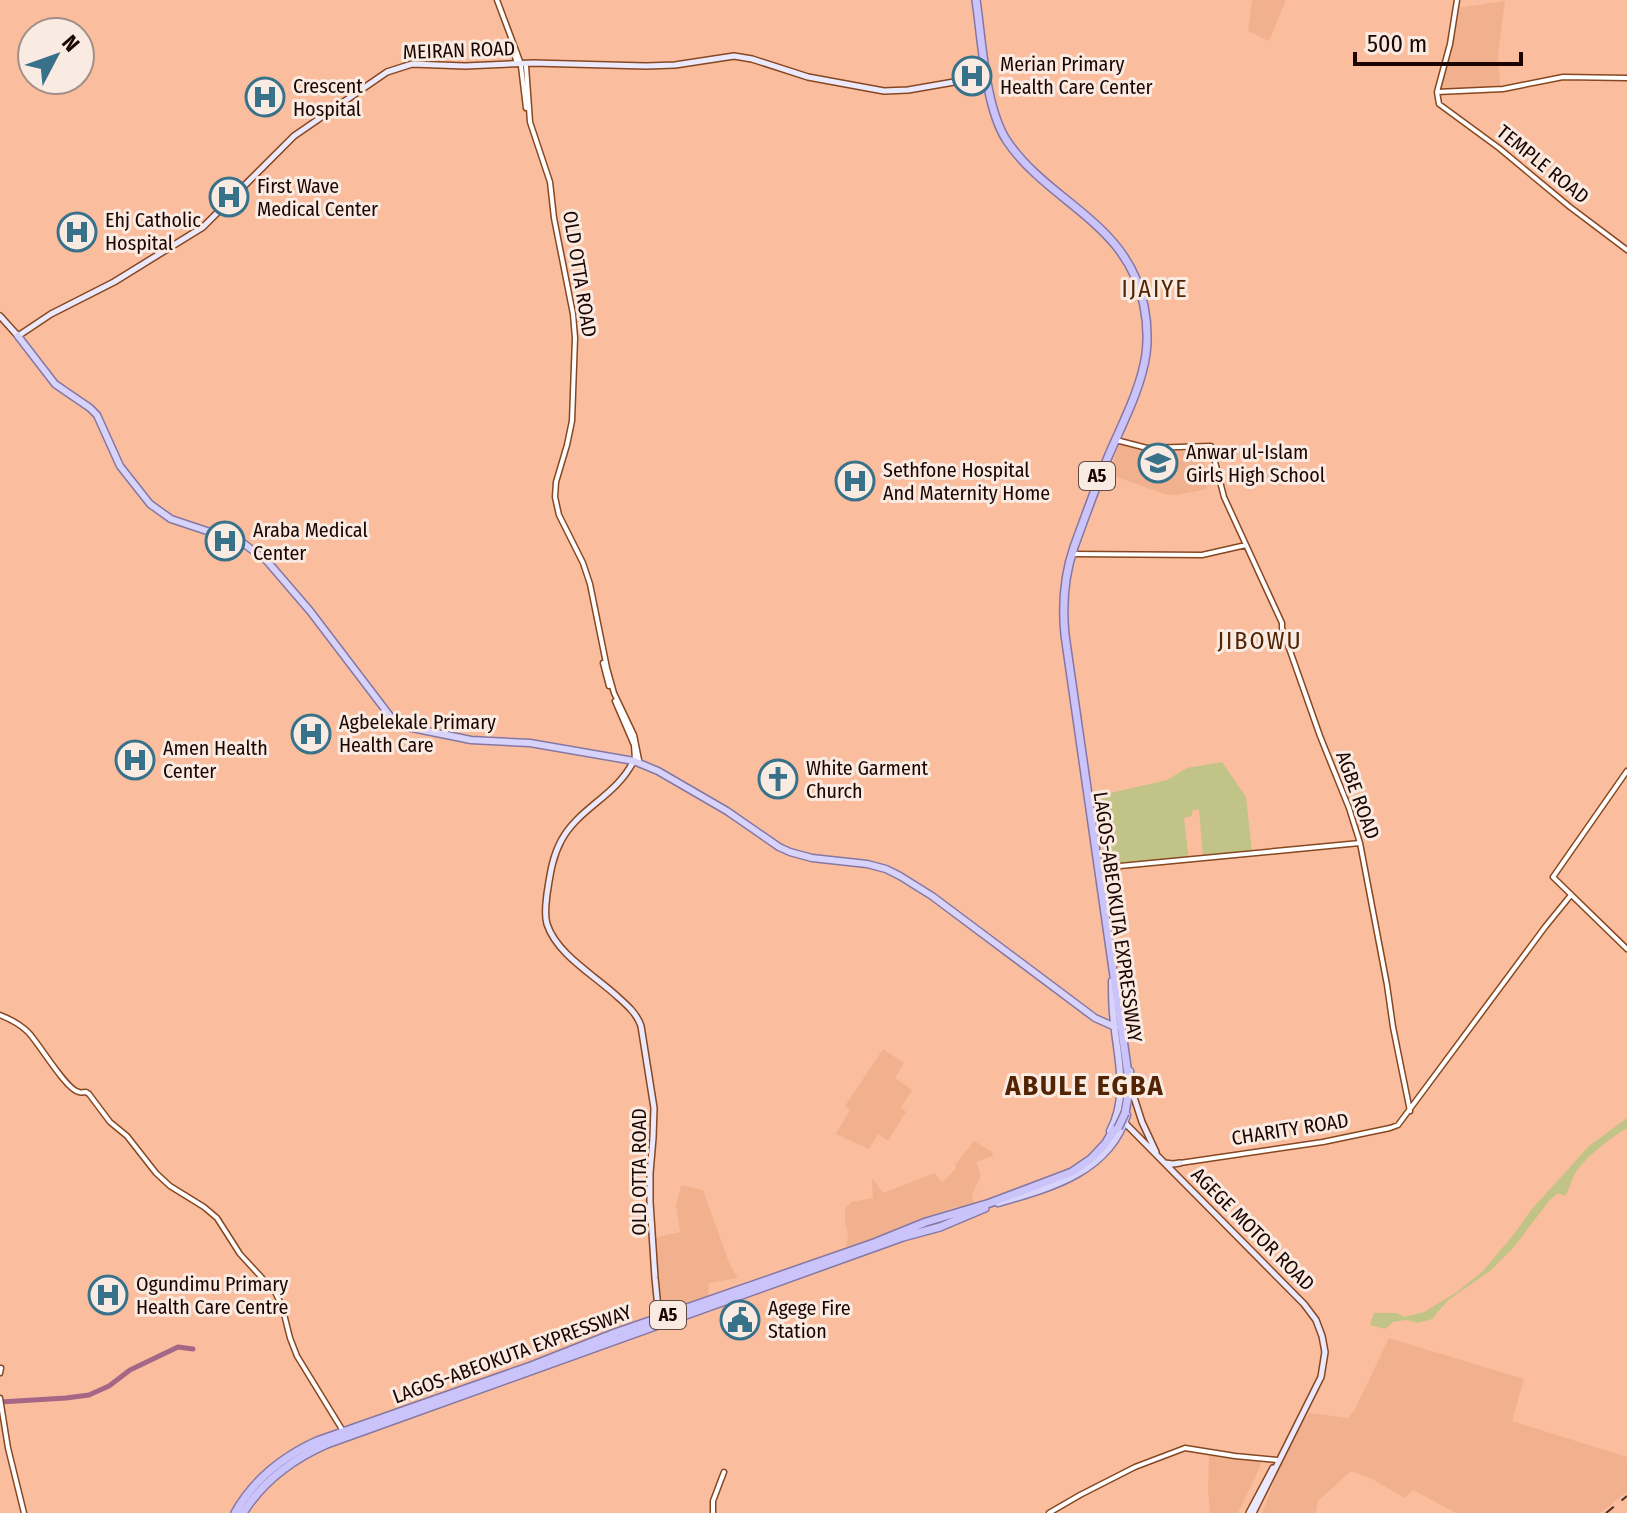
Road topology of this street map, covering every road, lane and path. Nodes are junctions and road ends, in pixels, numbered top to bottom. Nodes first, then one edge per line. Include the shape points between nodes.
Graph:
1 (496, 0) edge
2 (974, 0) edge
3 (1457, 0) edge
4 (521, 65) junction
5 (984, 78) junction
6 (1627, 78) edge
7 (1437, 92) junction
8 (1627, 250) edge
9 (0, 314) edge
10 (19, 336) junction
11 (1116, 440) junction
12 (1246, 545) junction
13 (1072, 554) junction
14 (637, 760) junction
15 (1627, 771) edge
16 (1360, 843) junction
17 (1099, 868) junction
18 (1571, 895) junction
19 (1627, 949) edge
20 (1113, 981) junction
21 (0, 1015) edge
22 (1114, 1026) junction
23 (1132, 1088) junction
24 (1410, 1112) junction
25 (1120, 1121) junction
26 (1136, 1136) junction
27 (1159, 1157) junction
28 (1179, 1164) junction
29 (1170, 1169) junction
30 (990, 1204) junction
31 (661, 1318) junction
32 (1321, 1339) junction
33 (531, 1368) junction
34 (0, 1401) edge
35 (343, 1431) junction
36 (322, 1442) junction
37 (1277, 1460) junction
38 (724, 1472) dead end
39 (24, 1513) edge
40 (235, 1513) edge
41 (243, 1513) edge
42 (713, 1513) edge
43 (1049, 1513) edge
44 (1251, 1513) edge

1 - 4 street, OLD OTTA ROAD
2 - 5 highway, LAGOS-ABEOKUTA EXPRESSWAY / A5
2 - 11 highway, LAGOS-ABEOKUTA EXPRESSWAY / A5 via 991,103 1007,140 1026,164 1121,250 1142,294 1146,357
3 - 7 street
4 - 5 main road, MEIRAN ROAD via 663,66 734,56 884,92
4 - 10 main road, MEIRAN ROAD via 412,64 391,69 294,136 203,227
4 - 14 street, OLD OTTA ROAD via 527,123 548,183 573,338 569,421 552,492 561,528 583,570 605,672 636,741
5 - 20 highway, LAGOS-ABEOKUTA EXPRESSWAY / A5 via 989,112 1007,148 1113,246 1131,277 1141,314 1138,371 1070,547 1059,606
6 - 7 street via 1563,77 1503,89
7 - 8 street, TEMPLE ROAD via 1439,104
9 - 10 main road
10 - 14 main road via 55,381 97,412 122,464 152,503 167,514 244,541 264,555 395,718 476,739 538,742
11 - 12 street, AGBE ROAD via 1147,448 1211,446 1224,497
11 - 13 highway, LAGOS-ABEOKUTA EXPRESSWAY / A5
12 - 13 street via 1202,555
12 - 16 street, AGBE ROAD via 1282,623
13 - 17 highway, LAGOS-ABEOKUTA EXPRESSWAY / A5 via 1063,622
14 - 22 main road via 799,855 893,872 1095,1018
14 - 31 main road, OLD OTTA ROAD via 626,781 568,834 554,867 548,916 568,951 633,1008 643,1024 656,1109 652,1202
14 - 31 main road, OLD OTTA ROAD via 563,837 550,871 545,916 563,950 640,1022 654,1114 650,1173
15 - 18 street via 1553,877
16 - 17 street
16 - 24 street, AGBE ROAD
17 - 20 highway, LAGOS-ABEOKUTA EXPRESSWAY / A5
18 - 19 street
18 - 24 street
20 - 22 main road
20 - 23 main road
20 - 25 highway, LAGOS-ABEOKUTA EXPRESSWAY / A5 via 1125,1074
21 - 35 street via 28,1032 71,1087 83,1092 127,1136 156,1173 217,1218 240,1254 275,1292 297,1356
22 - 25 main road
23 - 25 main road
23 - 27 main road
24 - 28 street, CHARITY ROAD via 1396,1129 1377,1134
25 - 26 main road, AGEGE MOTOR ROAD
25 - 30 highway, LAGOS-ABEOKUTA EXPRESSWAY / A5 via 1103,1147 1078,1168
26 - 27 main road, AGEGE MOTOR ROAD
26 - 29 main road, AGEGE MOTOR ROAD
27 - 29 main road, AGEGE MOTOR ROAD
28 - 29 main road
28 - 29 main road
29 - 32 main road, AGEGE MOTOR ROAD via 1310,1311
30 - 31 highway, LAGOS-ABEOKUTA EXPRESSWAY / A5
30 - 33 highway, LAGOS-ABEOKUTA EXPRESSWAY / A5 via 957,1221
31 - 33 highway, LAGOS-ABEOKUTA EXPRESSWAY / A5
32 - 37 main road via 1317,1380
32 - 44 main road via 1321,1377
33 - 35 highway, LAGOS-ABEOKUTA EXPRESSWAY / A5
33 - 36 highway, LAGOS-ABEOKUTA EXPRESSWAY / A5
34 - 39 street
35 - 36 highway, LAGOS-ABEOKUTA EXPRESSWAY / A5
36 - 40 highway, LAGOS-ABEOKUTA EXPRESSWAY / A5 via 289,1455 267,1472
36 - 41 highway, LAGOS-ABEOKUTA EXPRESSWAY / A5 via 279,1472
37 - 43 street via 1185,1448 1135,1467
37 - 44 main road
38 - 42 street

